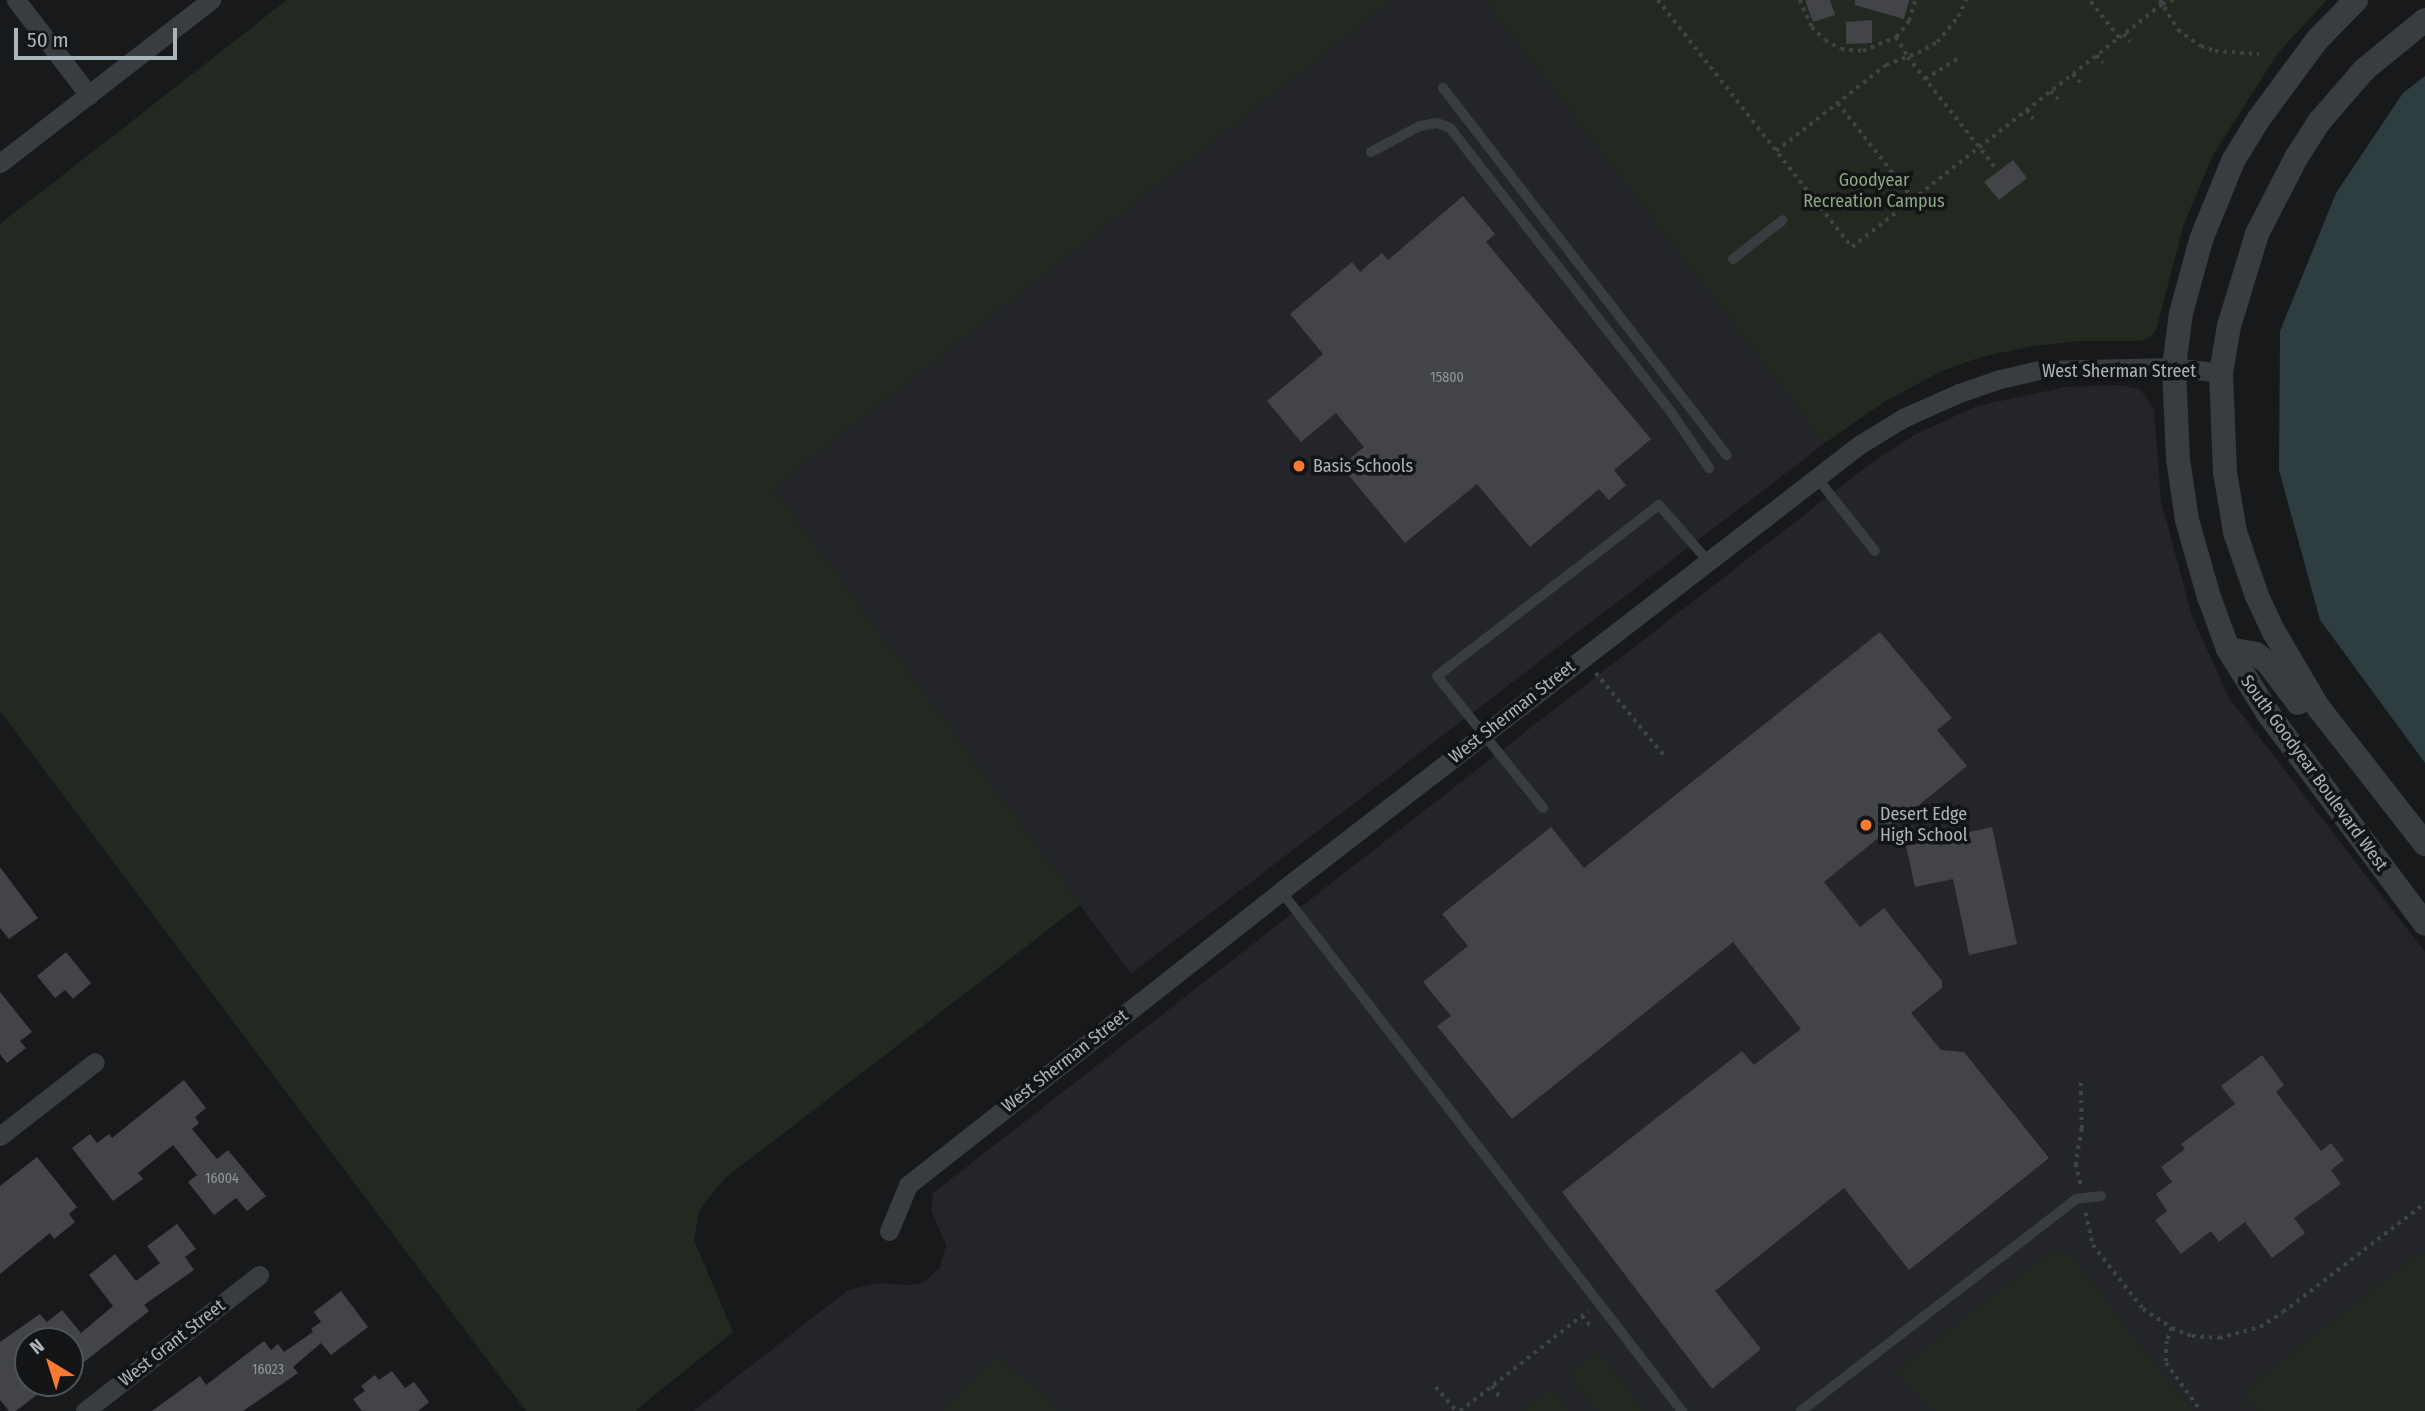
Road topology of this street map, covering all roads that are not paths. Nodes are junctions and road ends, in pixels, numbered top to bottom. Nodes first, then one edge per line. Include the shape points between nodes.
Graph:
1 (16, 0) edge
2 (211, 0) edge
3 (2356, 0) edge
4 (2425, 20) edge
5 (1443, 88) dead end
6 (89, 94) junction
7 (1371, 152) dead end
8 (0, 163) edge
9 (1783, 220) dead end
10 (1733, 259) dead end
11 (2174, 368) junction
12 (2221, 373) junction
13 (1727, 455) dead end
14 (1709, 468) dead end
15 (1817, 478) junction
16 (1875, 551) dead end
17 (1708, 561) junction
18 (2228, 649) junction
19 (1484, 734) junction
20 (2361, 761) junction
21 (1543, 808) dead end
22 (2425, 844) edge
23 (1281, 891) junction
24 (2425, 924) edge
25 (95, 1062) dead end
26 (0, 1136) edge
27 (2101, 1196) dead end
28 (889, 1231) dead end
29 (259, 1275) dead end
30 (85, 1411) edge
31 (1682, 1411) edge
32 (1801, 1411) edge

1 - 6 street
2 - 6 street
3 - 11 street, South Goodyear Boulevard West via 2283,83 2233,161 2201,240 2181,313
4 - 12 street via 2364,70 2319,122 2296,158 2257,234 2229,326
5 - 13 lane
6 - 8 street
7 - 14 lane via 1420,126 1437,123 1450,128 1671,412
9 - 10 lane
11 - 12 street, West Sherman Street
11 - 15 street, West Sherman Street via 2073,368 2000,379 1903,418
11 - 18 street, South Goodyear Boulevard West via 2178,459 2187,520
12 - 20 street via 2225,472 2245,564 2294,669
15 - 16 lane
15 - 17 street, West Sherman Street
17 - 19 street, West Sherman Street
17 - 19 lane via 1659,505 1457,660 1437,676
18 - 20 street via 2256,654 2268,663 2315,728
18 - 24 street, South Goodyear Boulevard West via 2267,712
19 - 21 lane
19 - 23 street, West Sherman Street
20 - 22 street
23 - 28 street, West Sherman Street via 908,1185
23 - 31 lane
25 - 26 street
27 - 32 lane via 2084,1196
29 - 30 street, West Grant Street

